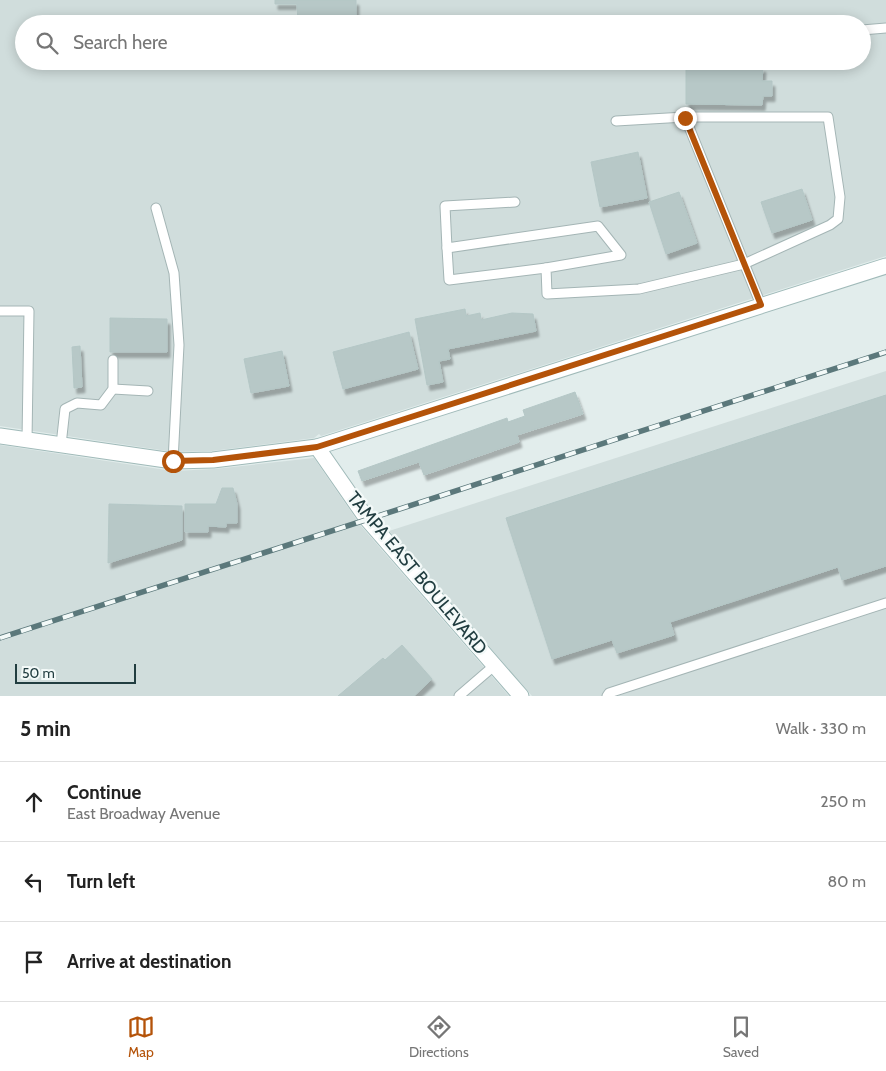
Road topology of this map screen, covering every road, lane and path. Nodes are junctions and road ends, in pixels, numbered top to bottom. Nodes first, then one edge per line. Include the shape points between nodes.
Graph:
1 (886, 28) edge
2 (871, 29) edge
3 (685, 118) junction
4 (616, 121) dead end
5 (515, 202) dead end
6 (156, 208) dead end
7 (447, 248) junction
8 (744, 264) junction
9 (886, 266) edge
10 (546, 268) junction
11 (761, 305) junction
12 (0, 311) edge
13 (113, 360) dead end
14 (113, 389) junction
15 (148, 391) dead end
16 (0, 436) edge
17 (27, 440) junction
18 (61, 445) junction
19 (317, 447) junction
20 (173, 461) junction
21 (886, 603) edge
22 (495, 665) junction
23 (459, 696) edge
24 (521, 696) edge
25 (607, 696) edge

1 - 2 lane
3 - 4 lane
3 - 8 lane
3 - 8 lane via 828,118 840,197 838,219
5 - 7 lane via 445,206
6 - 20 lane via 174,273 179,345
7 - 10 lane via 450,280
7 - 10 lane via 598,226 621,255
8 - 10 lane via 639,289 547,294
8 - 11 lane
9 - 11 main road
11 - 19 main road
12 - 17 lane via 29,312
13 - 14 lane
14 - 15 lane
14 - 18 lane via 101,405 77,403 65,409
16 - 17 main road
17 - 18 main road
18 - 20 main road
19 - 20 main road via 213,460
19 - 22 main road, TAMPA EAST BOULEVARD via 367,519
21 - 25 lane
22 - 23 lane
22 - 24 main road, TAMPA EAST BOULEVARD

